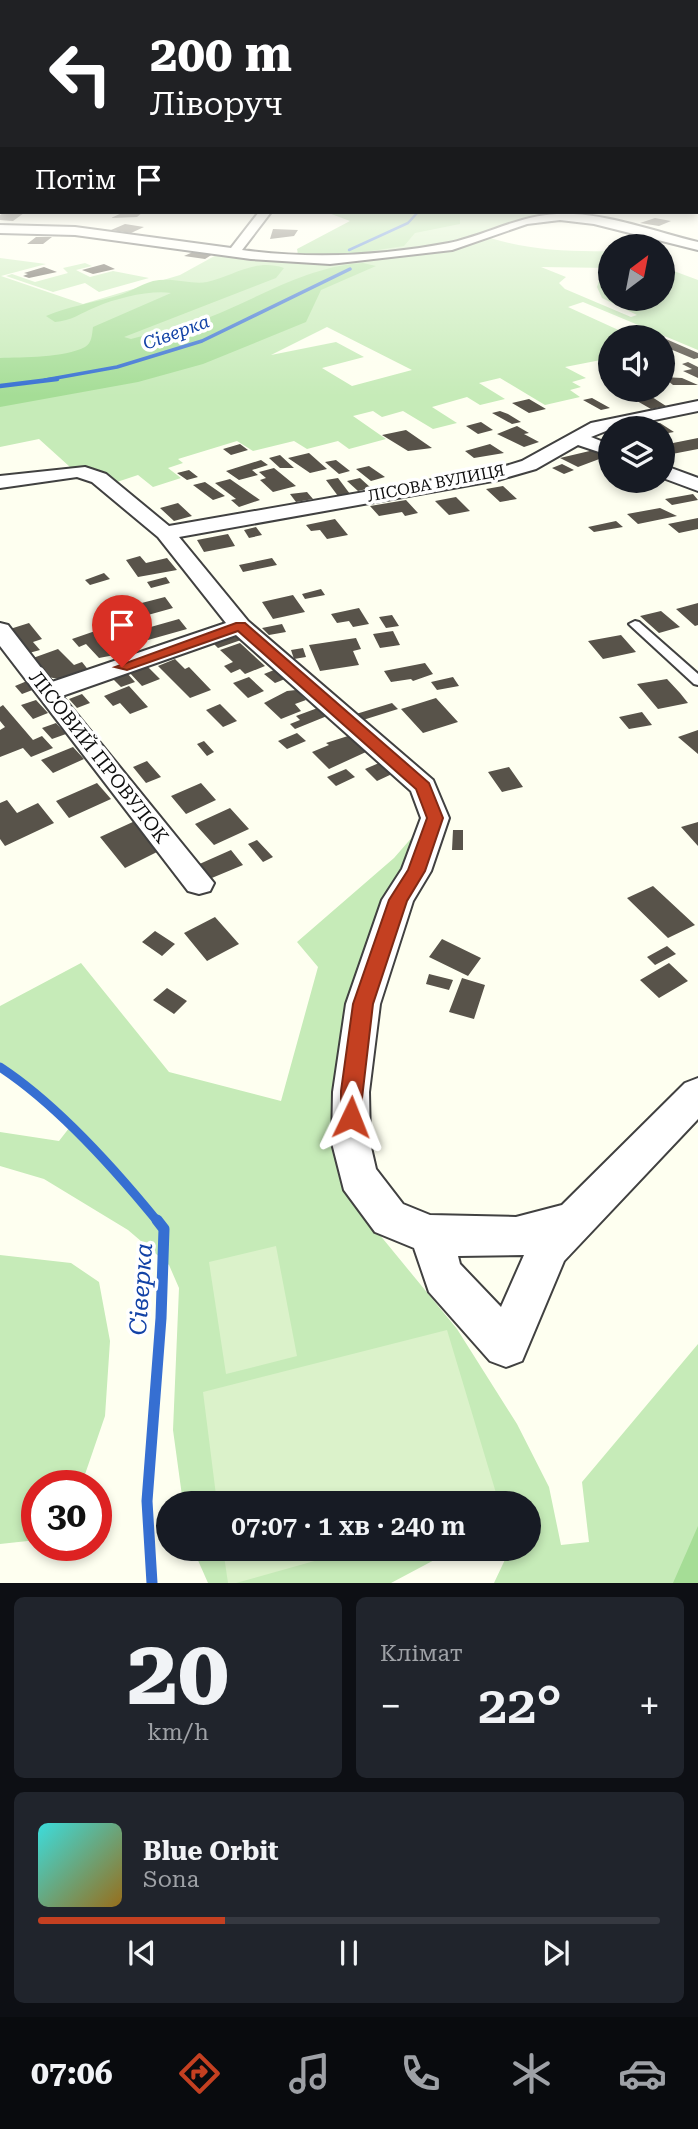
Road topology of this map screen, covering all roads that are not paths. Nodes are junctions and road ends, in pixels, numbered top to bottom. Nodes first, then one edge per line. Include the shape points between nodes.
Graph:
1 (210, 248) edge
2 (237, 248) edge
3 (439, 248) edge
4 (235, 251) junction
5 (698, 406) edge
6 (577, 438) junction
7 (598, 446) edge
8 (675, 476) edge
9 (0, 482) edge
10 (698, 485) edge
11 (165, 533) junction
12 (635, 624) dead end
13 (240, 626) junction
14 (0, 630) edge
15 (698, 681) edge
16 (48, 692) junction
17 (199, 883) dead end
18 (698, 1094) edge
19 (575, 1221) junction
20 (430, 1235) junction

1 - 4 street
2 - 4 street
3 - 4 street via 372,257 290,258
5 - 6 street, ЛІСОВА ВУЛИЦЯ via 622,420
6 - 7 street
6 - 11 street, ЛІСОВА ВУЛИЦЯ via 529,465 498,474
8 - 10 street
9 - 11 street via 88,472
11 - 13 street
12 - 15 lane
13 - 16 street
13 - 20 street via 423,787 430,801 435,818 416,871 398,900 363,1004 351,1091 351,1143 358,1177 389,1218
14 - 16 street, ЛІСОВИЙ ПРОВУЛОК
16 - 17 street, ЛІСОВИЙ ПРОВУЛОК
18 - 19 street
19 - 20 street via 516,1237
19 - 20 street via 549,1247 506,1345 444,1277

